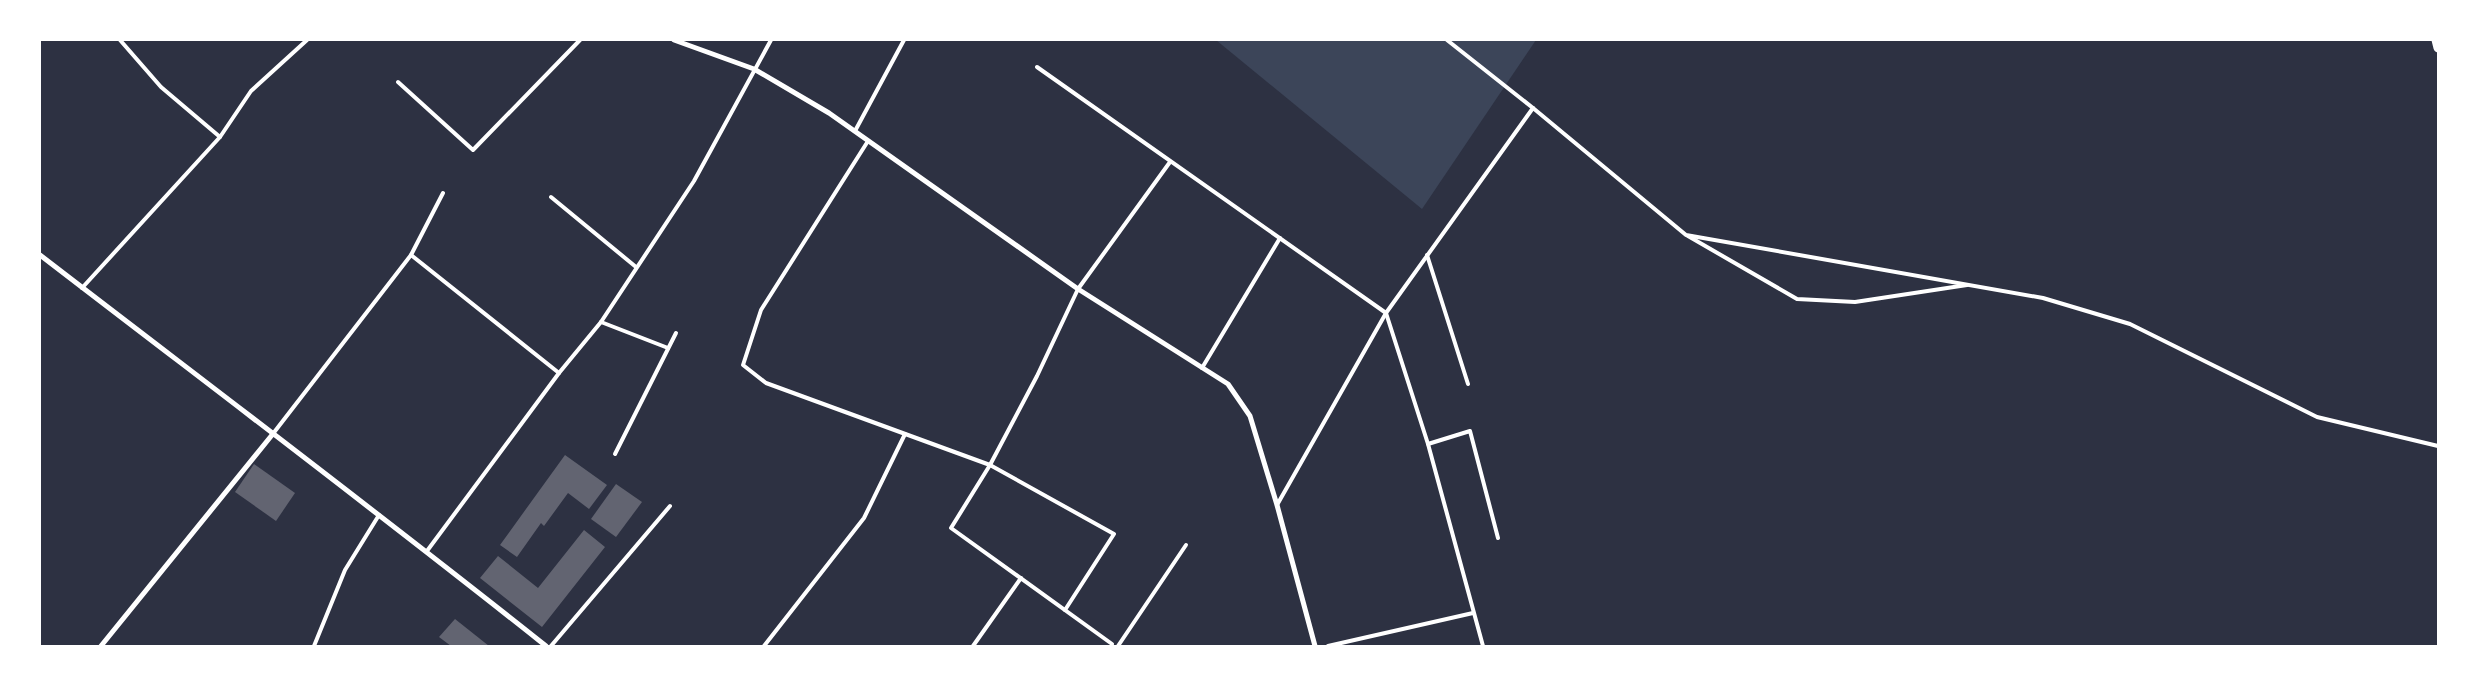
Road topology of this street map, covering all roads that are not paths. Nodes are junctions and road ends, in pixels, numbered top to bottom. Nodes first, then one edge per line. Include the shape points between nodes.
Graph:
1 (120, 40) edge
2 (307, 40) edge
3 (580, 40) edge
4 (674, 40) edge
5 (771, 40) edge
6 (904, 40) edge
7 (1447, 40) edge
8 (2436, 40) edge
9 (2438, 48) edge
10 (1037, 67) dead end
11 (754, 69) junction
12 (398, 82) dead end
13 (1533, 108) junction
14 (855, 131) junction
15 (220, 136) junction
16 (868, 141) junction
17 (1170, 162) junction
18 (443, 193) dead end
19 (551, 197) dead end
20 (1686, 234) junction
21 (1280, 238) junction
22 (40, 255) edge
23 (411, 256) junction
24 (1428, 256) junction
25 (636, 266) junction
26 (1970, 285) junction
27 (82, 288) junction
28 (1078, 289) junction
29 (1386, 313) junction
30 (601, 322) junction
31 (676, 333) dead end
32 (668, 348) junction
33 (1202, 368) junction
34 (559, 373) junction
35 (1468, 384) dead end
36 (905, 434) junction
37 (272, 435) junction
38 (1428, 444) junction
39 (2438, 446) edge
40 (615, 454) dead end
41 (990, 465) junction
42 (1277, 504) junction
43 (670, 506) dead end
44 (379, 515) junction
45 (1498, 538) dead end
46 (1186, 545) dead end
47 (427, 551) junction
48 (1021, 578) junction
49 (1064, 610) junction
50 (1473, 613) junction
51 (1112, 644) dead end
52 (101, 646) edge
53 (314, 646) edge
54 (546, 646) edge
55 (551, 646) edge
56 (764, 646) edge
57 (973, 646) edge
58 (1118, 646) edge
59 (1315, 646) edge
60 (1328, 646) edge
61 (1483, 646) edge

1 - 15 lane via 161,87
2 - 15 lane via 251,91
3 - 12 lane via 473,150
4 - 11 street
5 - 11 lane
6 - 14 lane
7 - 13 lane
8 - 9 street
10 - 17 lane
11 - 14 street
11 - 25 lane via 694,181
13 - 20 lane
13 - 24 lane
14 - 16 street
15 - 27 lane
16 - 28 street
16 - 36 lane via 761,310 743,365 766,384
17 - 21 lane
17 - 28 lane
18 - 23 lane
19 - 25 lane
20 - 26 lane
20 - 26 lane via 1797,299 1855,302
21 - 29 lane
21 - 33 lane
22 - 27 street
23 - 34 lane
23 - 37 lane
24 - 29 lane
24 - 35 lane
25 - 30 lane
26 - 39 lane via 2043,298 2130,324 2316,417
27 - 37 street
28 - 33 street
28 - 41 lane
29 - 38 lane
29 - 42 lane
30 - 32 lane
30 - 34 lane
31 - 32 lane
32 - 40 lane
33 - 42 street via 1228,384 1250,416
34 - 47 lane
36 - 41 lane
36 - 56 lane via 864,518
37 - 44 street
37 - 52 street
38 - 45 lane via 1470,431
38 - 50 lane
41 - 48 lane via 951,528
41 - 49 lane via 1114,534
42 - 59 street
43 - 55 lane
44 - 47 street
44 - 53 lane via 346,570
46 - 58 lane
47 - 54 street
48 - 49 lane
48 - 57 lane
49 - 51 lane
50 - 60 lane
50 - 61 lane

